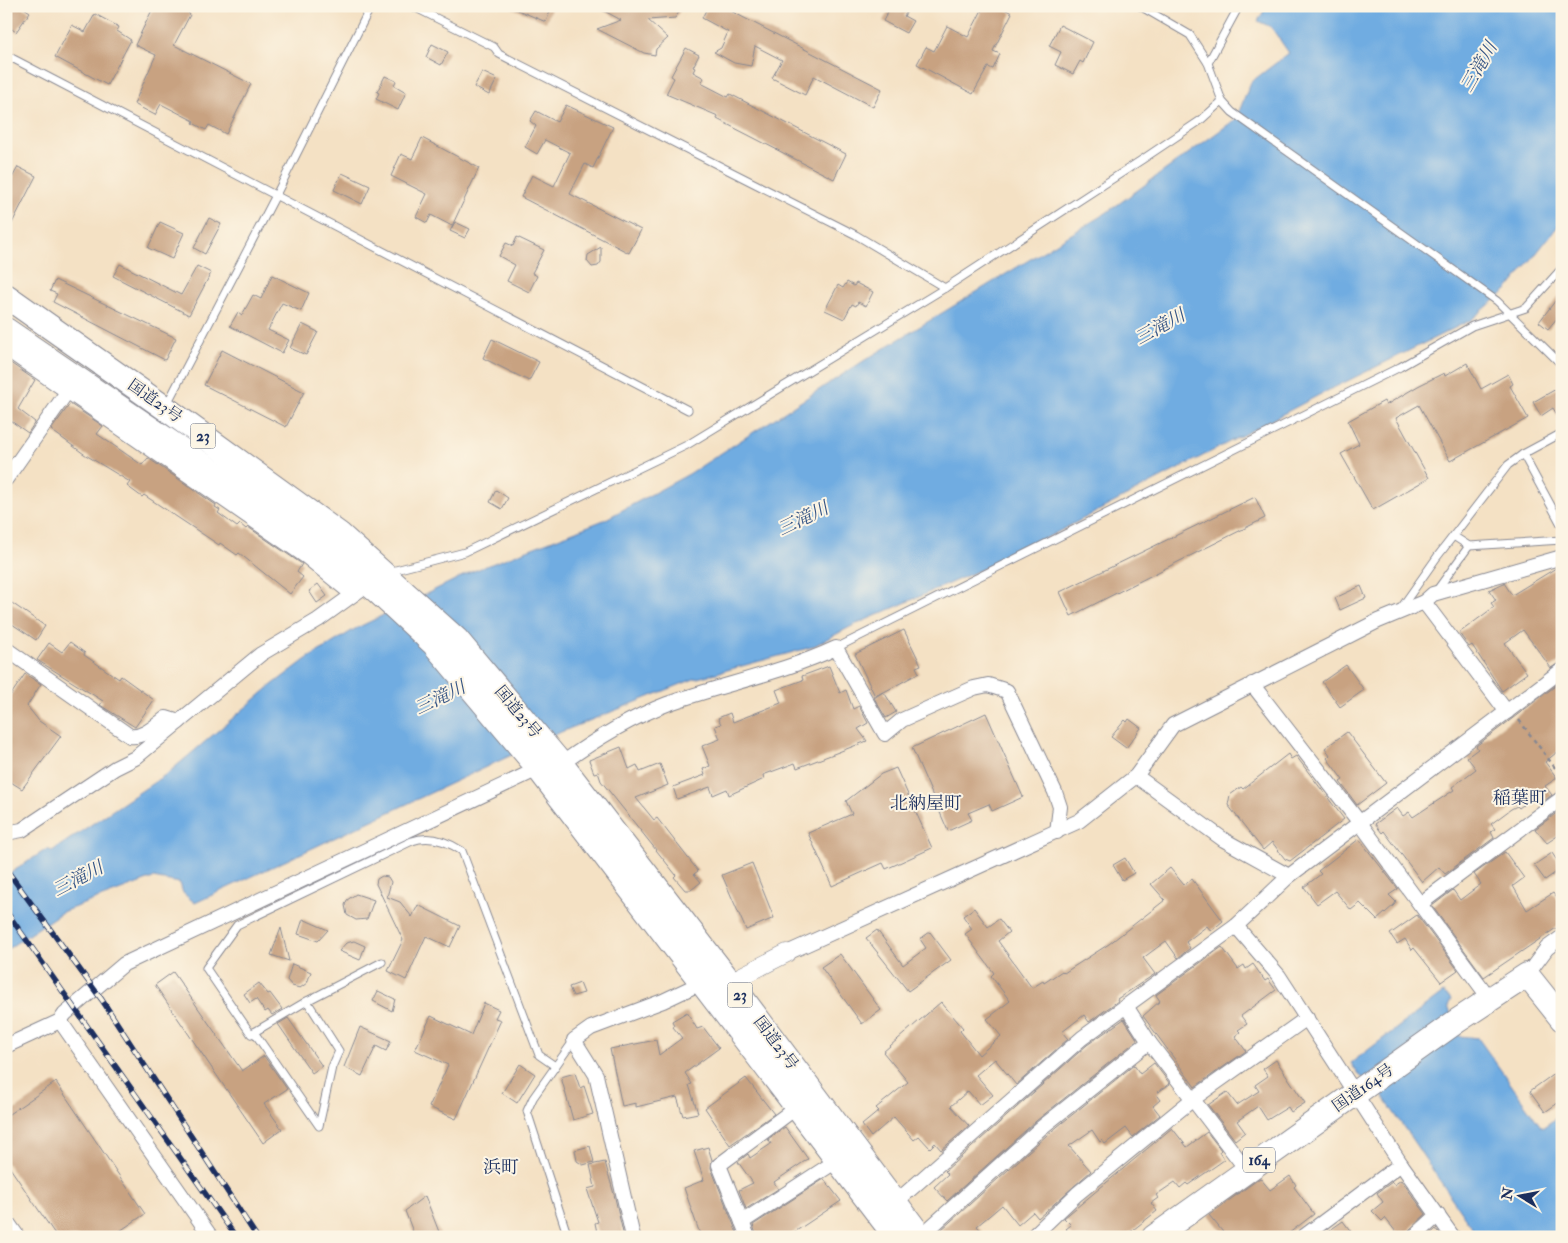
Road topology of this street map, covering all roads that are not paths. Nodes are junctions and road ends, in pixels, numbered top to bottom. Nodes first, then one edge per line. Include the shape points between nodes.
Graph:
1 (371, 6) edge
2 (412, 6) edge
3 (1140, 6) edge
4 (1239, 6) edge
5 (6, 55) edge
6 (1208, 63) junction
7 (1222, 101) junction
8 (276, 197) junction
9 (1562, 268) edge
10 (945, 288) junction
11 (6, 296) edge
12 (1511, 313) junction
13 (6, 330) edge
14 (6, 349) edge
15 (1562, 365) edge
16 (67, 392) junction
17 (165, 408) junction
18 (688, 410) dead end
19 (1562, 433) edge
20 (1523, 454) junction
21 (6, 479) edge
22 (1562, 526) edge
23 (1455, 537) junction
24 (1562, 540) edge
25 (1468, 546) junction
26 (1562, 557) edge
27 (375, 585) junction
28 (1429, 598) junction
29 (1398, 612) junction
30 (836, 648) junction
31 (6, 649) edge
32 (1562, 670) edge
33 (1252, 684) junction
34 (1509, 710) junction
35 (179, 722) junction
36 (547, 763) junction
37 (1136, 776) junction
38 (1562, 798) edge
39 (1360, 823) junction
40 (7, 832) edge
41 (1057, 832) junction
42 (1289, 876) junction
43 (1420, 904) junction
44 (1236, 926) junction
45 (1562, 937) edge
46 (788, 953) joint
47 (382, 962) dead end
48 (1527, 975) junction
49 (703, 982) junction
50 (730, 982) junction
51 (1490, 999) junction
52 (307, 1001) junction
53 (1126, 1006) junction
54 (1307, 1018) junction
55 (1562, 1020) edge
56 (60, 1021) junction
57 (254, 1032) junction
58 (574, 1040) junction
59 (1149, 1042) junction
60 (6, 1046) edge
61 (555, 1066) junction
62 (1362, 1090) junction
63 (1193, 1099) junction
64 (797, 1107) junction
65 (838, 1160) junction
66 (1401, 1164) junction
67 (1246, 1169) junction
68 (896, 1202) junction
69 (1438, 1215) junction
70 (6, 1220) edge
71 (742, 1222) junction
72 (921, 1236) edge
73 (18, 1237) edge
74 (211, 1237) edge
75 (568, 1237) edge
76 (633, 1237) edge
77 (748, 1237) edge
78 (896, 1237) edge
79 (1032, 1237) edge
80 (1154, 1237) edge
81 (1303, 1237) edge
82 (1414, 1237) edge
83 (1453, 1237) edge

1 - 8 lane
2 - 10 lane via 494,47 499,54 856,235
3 - 6 lane via 1190,34
4 - 6 lane
5 - 8 lane
6 - 7 lane
7 - 10 lane via 1201,120 1143,160
7 - 12 lane via 1232,112
8 - 17 lane
8 - 18 lane
9 - 12 lane via 1526,308
10 - 27 lane via 686,445 465,552
11 - 17 highway, 国道23号 / 23
12 - 15 lane
12 - 30 lane via 1472,326 1392,371
13 - 27 highway, 国道23号 / 23
14 - 16 street
16 - 21 street
16 - 27 street via 308,558
17 - 27 highway, 国道23号 / 23 via 338,534
19 - 20 lane
20 - 22 lane
20 - 23 lane via 1508,465
23 - 25 lane
23 - 29 lane via 1436,557
24 - 25 lane
25 - 28 lane
26 - 28 street
27 - 35 street via 261,654
27 - 36 highway, 国道23号 / 23 via 457,640
28 - 29 street
28 - 34 street
29 - 33 street
30 - 36 street via 664,706
30 - 41 street via 885,734 902,720 974,688 988,685 1007,691 1055,792 1060,807
31 - 35 street via 130,736 144,734 166,718
32 - 34 street
33 - 37 street via 1173,726
33 - 39 street
34 - 39 street
35 - 40 street via 135,758 114,768 22,830
36 - 49 highway, 国道23号 / 23
36 - 50 highway, 国道23号 / 23
36 - 56 street via 124,964
37 - 41 street via 1078,821
37 - 42 street via 1224,840
38 - 43 street
39 - 42 street
39 - 43 street
41 - 46 street
42 - 44 street
43 - 51 street
44 - 53 street
44 - 54 street via 1279,976
45 - 48 street via 1547,948
46 - 50 street
47 - 52 lane
48 - 51 highway, 国道164号 / 164
48 - 55 highway
49 - 50 street
49 - 58 street via 591,1028
49 - 64 highway, 国道23号 / 23
50 - 68 highway, 国道23号 / 23
51 - 62 highway, 国道164号 / 164
52 - 57 lane
52 - 57 lane via 339,1050 318,1126
53 - 59 street
53 - 68 street via 1082,1038
54 - 62 street
54 - 63 street
56 - 60 street
56 - 74 street
57 - 61 lane via 251,1034 206,968 236,925 424,837 451,844 462,852 539,1055
58 - 61 lane
58 - 76 street via 596,1075
59 - 63 street
59 - 72 street via 1041,1128
61 - 75 lane via 527,1111
62 - 66 street
62 - 67 highway, 国道164号 / 164
63 - 67 street
63 - 79 street via 1077,1194
64 - 65 highway, 国道23号 / 23
64 - 71 street via 719,1165
65 - 71 street
65 - 78 highway, 国道23号 / 23
66 - 69 street
66 - 81 street
67 - 80 highway, 国道164号 / 164
68 - 72 highway, 国道23号 / 23
69 - 82 street
69 - 83 street
70 - 73 street
71 - 77 street

